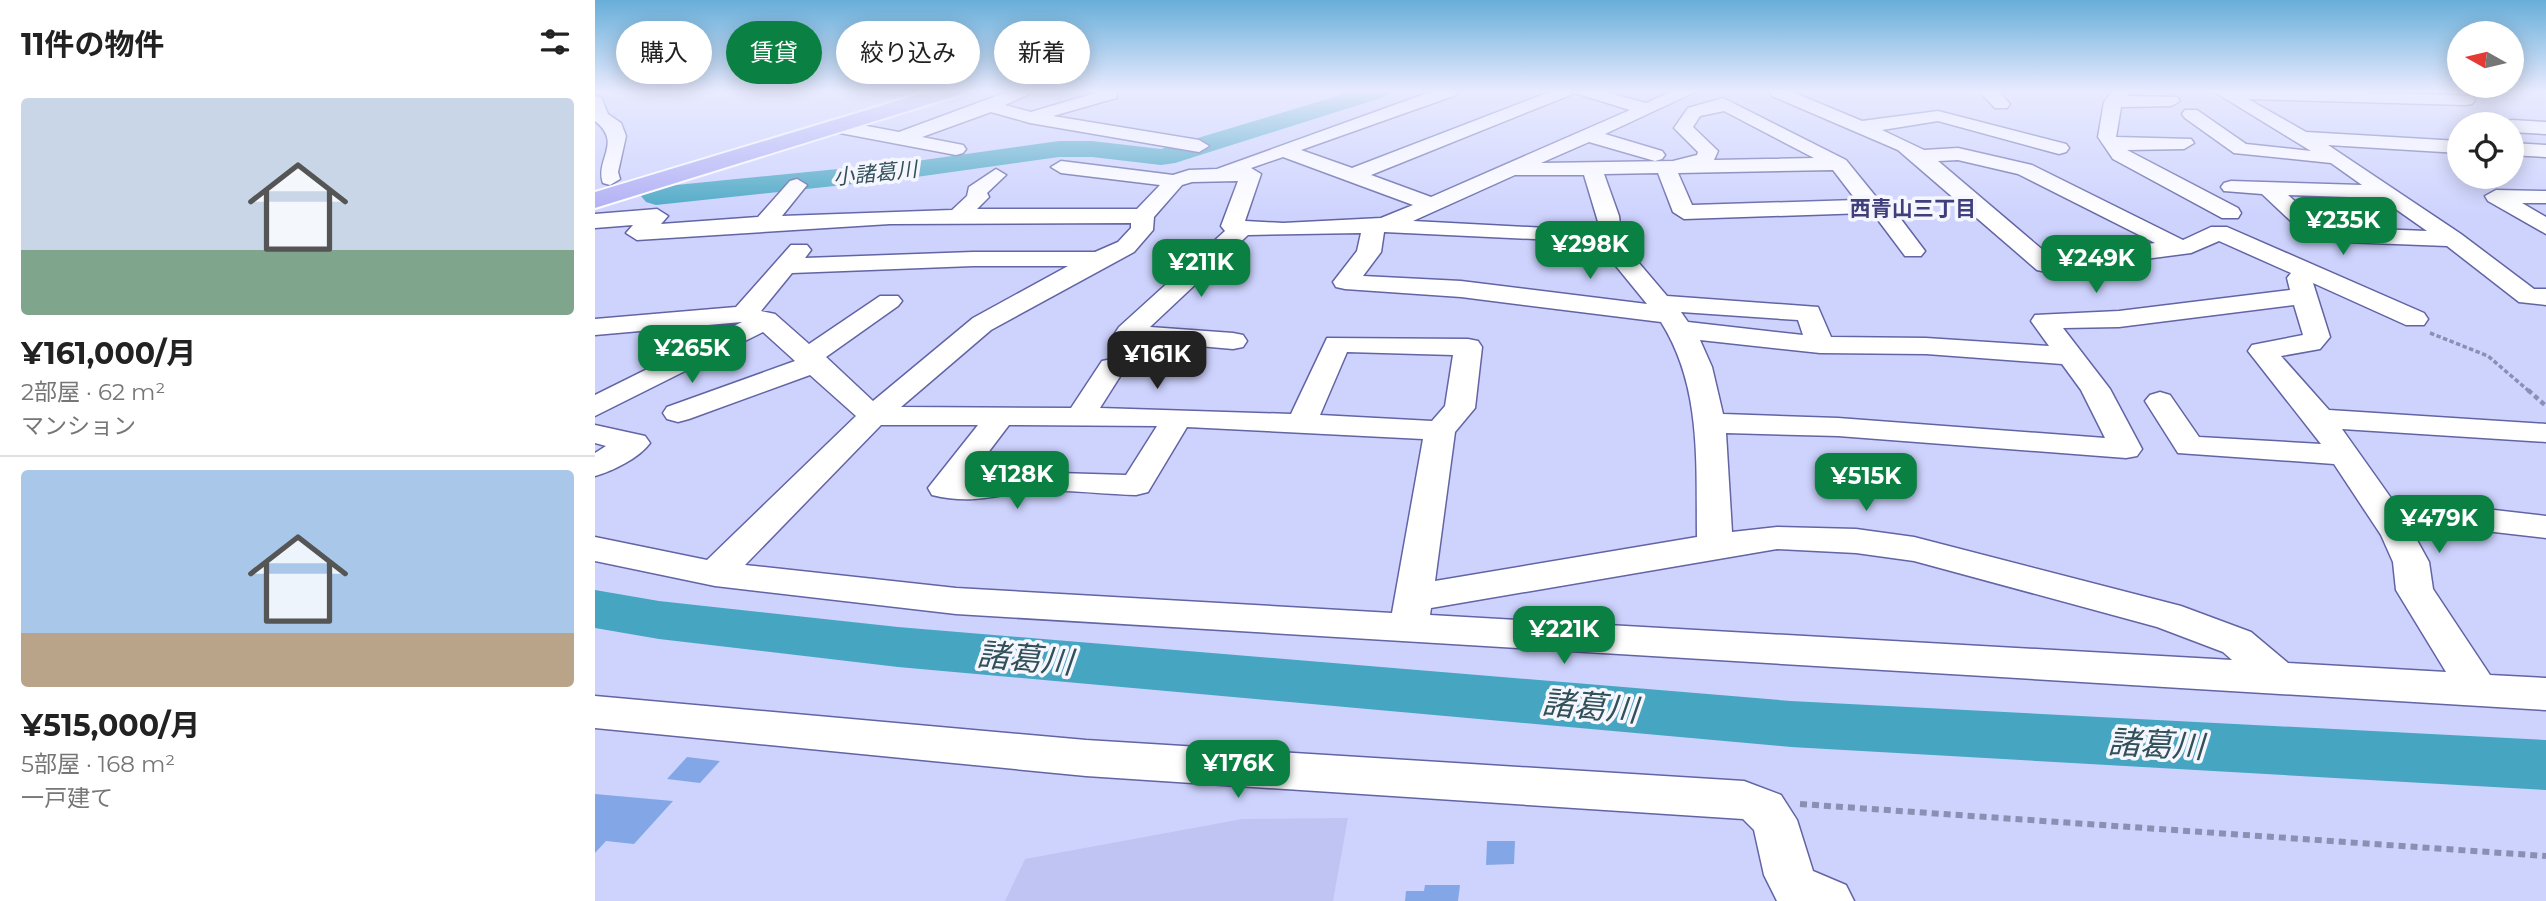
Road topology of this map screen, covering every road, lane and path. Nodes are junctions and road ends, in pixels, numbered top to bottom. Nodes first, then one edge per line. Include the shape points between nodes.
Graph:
1 (616, 133) edge
2 (820, 133) edge
3 (872, 133) edge
4 (913, 133) edge
5 (1121, 133) edge
6 (1331, 133) edge
7 (1460, 133) edge
8 (1591, 133) edge
9 (1688, 133) edge
10 (1780, 133) edge
11 (1873, 133) edge
12 (2002, 133) edge
13 (2109, 133) edge
14 (2218, 133) edge
15 (2293, 133) edge
16 (1587, 135) junction
17 (899, 138) junction
18 (2301, 138) junction
19 (2185, 143) dead end
20 (2111, 145) junction
21 (1199, 146) dead end
22 (2447, 146) edge
23 (2059, 148) dead end
24 (956, 149) dead end
25 (1283, 150) junction
26 (2524, 150) edge
27 (2546, 151) edge
28 (1920, 156) junction
29 (2341, 161) junction
30 (1660, 162) junction
31 (1839, 164) junction
32 (2134, 164) junction
33 (2178, 165) dead end
34 (1061, 167) dead end
35 (1509, 170) junction
36 (1593, 171) junction
37 (996, 175) dead end
38 (1212, 175) junction
39 (1352, 175) junction
40 (610, 179) dead end
41 (1175, 181) junction
42 (797, 185) dead end
43 (2231, 187) dead end
44 (2267, 188) junction
45 (2387, 192) junction
46 (2546, 197) edge
47 (595, 200) edge
48 (1430, 204) junction
49 (1872, 206) junction
50 (2230, 213) dead end
51 (959, 215) junction
52 (1143, 216) junction
53 (824, 219) junction
54 (595, 221) edge
55 (766, 221) junction
56 (1379, 226) junction
57 (1242, 228) junction
58 (2546, 228) edge
59 (1547, 235) dead end
60 (2453, 239) junction
61 (2180, 247) junction
62 (1913, 251) dead end
63 (1099, 259) junction
64 (786, 266) junction
65 (2297, 268) junction
66 (2306, 296) junction
67 (2546, 297) edge
68 (889, 301) dead end
69 (1671, 316) junction
70 (755, 317) junction
71 (2415, 319) joint
72 (595, 327) edge
73 (1233, 341) dead end
74 (2071, 356) junction
75 (813, 360) junction
76 (1112, 367) dead end
77 (2160, 401) dead end
78 (2546, 406) edge
79 (595, 407) edge
80 (678, 413) dead end
81 (1002, 415) junction
82 (873, 416) junction
83 (1080, 416) junction
84 (1178, 417) junction
85 (2320, 419) junction
86 (1709, 423) junction
87 (1301, 424) junction
88 (1440, 431) junction
89 (2546, 433) edge
90 (595, 435) edge
91 (2344, 455) junction
92 (595, 466) edge
93 (2381, 508) junction
94 (2546, 527) edge
95 (1715, 546) junction
96 (595, 549) edge
97 (715, 574) junction
98 (1411, 613) junction
99 (2279, 679) junction
100 (2478, 690) junction
101 (2546, 694) edge
102 (595, 712) edge
103 (1765, 809) junction
104 (2546, 856) edge
105 (1829, 901) edge

1 - 40 street
2 - 47 main road
3 - 17 street
4 - 17 street
5 - 21 street
6 - 25 street
7 - 39 street
8 - 16 street
9 - 30 street via 1708,151 1705,159
10 - 31 street
11 - 28 street
12 - 23 street
13 - 20 street
14 - 29 street via 2241,149
15 - 18 street
16 - 30 street
16 - 35 street
17 - 24 street
18 - 22 street
18 - 29 street
19 - 20 street
20 - 32 street
25 - 38 street
25 - 39 street
26 - 27 street
28 - 61 street via 1958,154 2025,169
28 - 61 street via 2046,265
29 - 45 street
30 - 31 street
30 - 36 street
30 - 49 street via 1684,212
31 - 49 street
32 - 33 street
32 - 50 street
34 - 41 street
35 - 36 street
35 - 48 street
36 - 69 street via 1595,188 1613,228 1610,244
37 - 51 street via 976,191 978,197
38 - 41 street
38 - 57 street via 1251,174 1233,226
39 - 48 street
41 - 52 street
42 - 55 street
43 - 44 street
44 - 45 street
44 - 60 street via 2318,234
45 - 60 street
46 - 58 street via 2496,196
48 - 56 street
49 - 62 street via 1883,211
51 - 52 street
51 - 53 street
52 - 63 street via 1142,230 1126,247
53 - 55 street
53 - 64 street
54 - 55 street via 657,216 638,233
56 - 57 street
56 - 59 street
56 - 69 street via 1369,253 1345,282 1461,289
57 - 73 street via 1128,332
60 - 67 street via 2528,297
61 - 65 street via 2219,232
63 - 64 street
63 - 82 street via 982,324
64 - 70 street
65 - 66 street
65 - 71 street
66 - 74 street via 2119,319 2044,321
66 - 85 street via 2317,337 2310,343 2262,351
68 - 75 street
69 - 74 street via 1820,345 1926,346
69 - 86 street via 1703,383
70 - 72 street
70 - 75 street
70 - 79 street
71 - 78 path via 2425,331 2488,356
74 - 86 street via 2095,389 2126,449 1837,427
75 - 80 street
75 - 82 street
76 - 83 street
77 - 91 street via 2189,446
81 - 82 street
81 - 83 street
81 - 84 street via 944,488 989,490 1024,482 1136,485
82 - 97 street
83 - 84 street
84 - 87 street
85 - 89 street
85 - 91 street
86 - 95 street
87 - 88 street
87 - 88 street via 1337,345 1468,347 1460,408
88 - 98 street
90 - 92 street via 634,443
91 - 93 street
93 - 94 street
93 - 100 street via 2411,562 2415,590
95 - 98 street
95 - 99 street via 1777,538 1914,549 2168,616 2237,642
96 - 97 street
97 - 98 street via 956,601
98 - 99 street
99 - 100 street
100 - 101 street
102 - 103 street via 1086,758 1714,796 1744,800
103 - 104 path via 1792,804
103 - 105 street via 1793,885 1814,899

